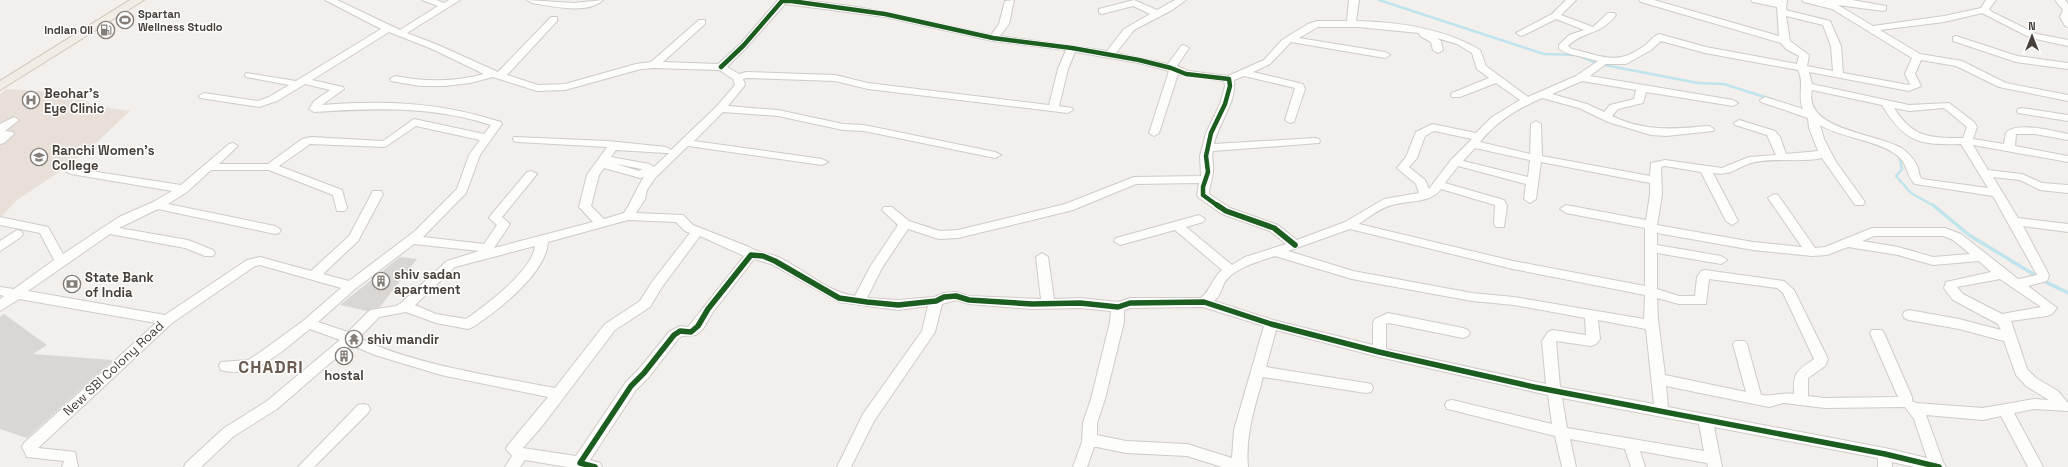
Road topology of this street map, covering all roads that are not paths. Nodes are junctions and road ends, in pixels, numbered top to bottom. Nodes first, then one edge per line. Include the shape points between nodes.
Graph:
1 (138, 0) edge
2 (330, 0) edge
3 (427, 0) edge
4 (456, 0) edge
5 (532, 0) edge
6 (598, 0) edge
7 (851, 0) edge
8 (1181, 0) edge
9 (1354, 0) edge
10 (1570, 0) edge
11 (1644, 0) edge
12 (1756, 0) edge
13 (1807, 0) edge
14 (1991, 0) edge
15 (2060, 0) edge
16 (779, 1) edge
17 (1010, 1) dead end
18 (1822, 2) junction
19 (446, 6) junction
20 (1782, 6) edge
21 (844, 8) junction
22 (1883, 8) dead end
23 (1984, 10) junction
24 (2068, 10) edge
25 (1102, 11) dead end
26 (1158, 14) junction
27 (1611, 15) dead end
28 (1555, 16) junction
29 (554, 19) dead end
30 (702, 22) dead end
31 (1351, 23) junction
32 (2068, 24) edge
33 (388, 28) junction
34 (1411, 29) junction
35 (1870, 29) junction
36 (1593, 30) junction
37 (1521, 33) dead end
38 (400, 34) junction
39 (993, 38) junction
40 (1290, 39) junction
41 (1956, 39) dead end
42 (1785, 40) junction
43 (2068, 43) edge
44 (1072, 48) junction
45 (1184, 48) dead end
46 (1438, 50) dead end
47 (1385, 55) dead end
48 (1109, 56) junction
49 (1917, 57) junction
50 (1602, 63) junction
51 (654, 65) junction
52 (2068, 66) edge
53 (721, 67) junction
54 (1801, 67) junction
55 (1173, 69) junction
56 (1242, 74) junction
57 (250, 75) dead end
58 (497, 75) junction
59 (1838, 75) junction
60 (738, 78) junction
61 (1229, 78) junction
62 (1583, 78) junction
63 (396, 79) dead end
64 (1496, 79) junction
65 (301, 83) junction
66 (1806, 85) junction
67 (0, 86) edge
68 (1642, 88) junction
69 (1456, 94) dead end
70 (1542, 95) junction
71 (204, 96) dead end
72 (2068, 98) edge
73 (1766, 100) dead end
74 (1527, 101) junction
75 (1733, 103) dead end
76 (1887, 104) junction
77 (1053, 108) junction
78 (720, 109) junction
79 (1068, 110) dead end
80 (2022, 111) dead end
81 (1813, 116) junction
82 (1605, 117) junction
83 (2068, 118) edge
84 (14, 120) dead end
85 (1290, 120) dead end
86 (1739, 123) dead end
87 (1536, 124) dead end
88 (1709, 128) dead end
89 (0, 129) edge
90 (1154, 133) dead end
91 (0, 134) edge
92 (2068, 137) edge
93 (487, 138) junction
94 (518, 139) dead end
95 (0, 141) edge
96 (1476, 141) junction
97 (1315, 142) dead end
98 (1967, 142) junction
99 (686, 143) junction
100 (233, 146) dead end
101 (613, 146) junction
102 (1208, 148) junction
103 (666, 150) dead end
104 (2010, 150) junction
105 (1825, 151) junction
106 (995, 155) dead end
107 (1782, 157) junction
108 (1536, 158) junction
109 (2068, 159) edge
110 (822, 162) dead end
111 (1455, 162) junction
112 (209, 167) junction
113 (271, 167) junction
114 (1706, 170) junction
115 (71, 172) dead end
116 (1984, 173) junction
117 (531, 174) dead end
118 (1205, 179) junction
119 (1656, 181) junction
120 (1532, 182) junction
121 (1439, 185) junction
122 (182, 189) junction
123 (2068, 189) edge
124 (1996, 193) junction
125 (377, 194) dead end
126 (1425, 196) junction
127 (1774, 198) dead end
128 (1530, 199) dead end
129 (1859, 202) dead end
130 (156, 205) junction
131 (341, 208) dead end
132 (1566, 209) dead end
133 (888, 210) dead end
134 (628, 216) junction
135 (1199, 219) dead end
136 (1, 221) dead end
137 (1732, 221) dead end
138 (2014, 221) junction
139 (601, 223) junction
140 (905, 224) junction
141 (1500, 224) dead end
142 (1349, 225) junction
143 (1177, 226) junction
144 (1651, 227) junction
145 (2068, 228) edge
146 (109, 230) junction
147 (275, 230) dead end
148 (698, 231) junction
149 (17, 234) dead end
150 (412, 240) junction
151 (1120, 241) dead end
152 (535, 242) junction
153 (1849, 243) junction
154 (1295, 245) junction
155 (0, 247) edge
156 (1651, 248) junction
157 (485, 251) junction
158 (1277, 252) junction
159 (1812, 252) junction
160 (209, 253) dead end
161 (751, 255) junction
162 (1042, 257) dead end
163 (1981, 257) junction
164 (1721, 260) dead end
165 (61, 261) junction
166 (1230, 270) junction
167 (2002, 274) junction
168 (313, 276) junction
169 (2016, 284) junction
170 (350, 286) junction
171 (0, 290) edge
172 (1652, 292) junction
173 (15, 293) junction
174 (859, 301) junction
175 (936, 301) junction
176 (1204, 302) junction
177 (1048, 304) junction
178 (0, 306) edge
179 (406, 306) junction
180 (1118, 306) junction
181 (1592, 314) junction
182 (1908, 315) dead end
183 (167, 320) junction
184 (2004, 321) junction
185 (308, 324) junction
186 (1271, 324) junction
187 (1652, 325) junction
188 (1877, 333) dead end
189 (1463, 334) dead end
190 (2011, 338) junction
191 (351, 339) junction
192 (1740, 344) dead end
193 (1379, 352) junction
194 (226, 366) dead end
195 (1259, 371) junction
196 (1658, 379) junction
197 (1366, 388) dead end
198 (1552, 390) junction
199 (558, 394) junction
200 (1755, 399) junction
201 (1801, 400) junction
202 (1452, 405) dead end
203 (1909, 405) junction
204 (2065, 407) edge
205 (363, 409) dead end
206 (2005, 410) junction
207 (1662, 412) junction
208 (1705, 419) junction
209 (1560, 432) junction
210 (1089, 442) junction
211 (1631, 445) junction
212 (522, 454) junction
213 (1885, 460) edge
214 (580, 463) junction
215 (1714, 463) edge
216 (70, 467) edge
217 (191, 467) edge
218 (305, 467) edge
219 (512, 467) edge
220 (595, 467) edge
221 (844, 467) edge
222 (1080, 467) edge
223 (1241, 467) edge
224 (1569, 467) edge
225 (1638, 467) edge
226 (1938, 467) edge
227 (2036, 467) edge

1 - 67 main road
2 - 33 street
3 - 19 street
4 - 19 street
5 - 6 street via 580,5
7 - 21 street
8 - 26 street
9 - 31 street
10 - 28 street
11 - 42 street
12 - 20 street
13 - 18 street
14 - 23 street
15 - 24 street
16 - 21 street
16 - 53 street via 744,45
17 - 39 street via 1004,24
18 - 22 street
18 - 35 street via 1835,7
19 - 38 street
20 - 42 street
20 - 59 street via 1827,23 1836,46
21 - 39 street via 897,16
23 - 35 street via 1944,19
23 - 43 street via 2034,36
24 - 32 street via 2065,17
25 - 26 street via 1134,3
26 - 48 street via 1127,32
27 - 36 street
28 - 36 street
28 - 37 street
29 - 58 street via 518,54 513,63
30 - 51 street
31 - 34 street
31 - 40 street via 1317,24
33 - 38 street
33 - 65 street
34 - 46 street via 1436,41
34 - 64 street via 1429,31 1473,49 1477,52 1481,67
35 - 49 street
36 - 50 street via 1572,37 1562,48
38 - 58 street
39 - 44 street
40 - 47 street
40 - 56 street via 1267,62
41 - 52 street via 2016,59
42 - 54 street via 1789,47 1804,55
44 - 48 street
44 - 77 street
45 - 55 street
48 - 55 street
49 - 59 street via 1910,74 1916,86 1914,88
49 - 72 street via 1952,61 2003,85
50 - 54 street via 1623,62 1662,37 1705,50
50 - 62 street
51 - 53 street
51 - 58 street via 640,66 551,89 537,88
53 - 60 street
54 - 59 street
54 - 66 street via 1807,81
55 - 61 street via 1186,74
55 - 90 street
56 - 61 street
56 - 85 street via 1299,86
57 - 65 street
58 - 63 street via 441,83
60 - 77 street via 746,75 835,78 868,86
60 - 78 street via 740,85
61 - 102 street via 1230,86 1225,104 1211,133
62 - 68 street
62 - 70 street
64 - 69 street
64 - 74 street
65 - 71 street via 259,104
65 - 93 street via 339,89 318,103 314,109 414,106 443,110 497,124
66 - 76 street
66 - 81 street via 1805,102 1808,112
68 - 75 street
68 - 82 street via 1639,101 1614,107
70 - 74 street
70 - 82 street via 1584,106
73 - 81 street
74 - 96 street via 1497,118
76 - 98 street via 1896,119 1913,136 1929,140
76 - 98 street via 1918,109 1941,104 1950,107 1972,127
77 - 79 street
78 - 99 street
78 - 106 street via 785,114
80 - 83 street
81 - 105 street via 1813,127
81 - 124 street via 1828,126 1897,150 1911,165 1915,179 1919,182
82 - 88 street via 1657,133
84 - 89 street
86 - 107 street via 1771,133
87 - 108 street
91 - 95 street via 9,134
92 - 104 street via 2035,131 2013,131
93 - 113 street via 414,122 385,144 319,140 306,142
93 - 150 street via 469,167 462,190 432,223
94 - 101 street
96 - 108 street
96 - 111 street
96 - 126 street via 1448,129 1430,127 1417,138 1411,158 1403,168 1415,177
97 - 102 street
98 - 104 street
98 - 116 street via 1966,146
99 - 110 street
99 - 134 street via 651,176
100 - 112 street
101 - 103 street
101 - 139 street via 593,175 585,207
102 - 118 street via 1208,172
104 - 109 street
105 - 107 street via 1819,155
105 - 129 street
107 - 114 street via 1749,160 1729,170
108 - 119 street
108 - 120 street
111 - 120 street
111 - 121 street
112 - 113 street
112 - 122 street
113 - 131 street via 338,193
114 - 119 street via 1659,163 1654,169
114 - 137 street
115 - 122 street
116 - 123 street via 2022,178 2040,186
116 - 124 street
117 - 157 street via 495,218 504,224
118 - 140 street via 1134,181 1068,207 958,234 939,235
118 - 154 street via 1204,195 1211,202 1235,215 1274,228
119 - 144 street
120 - 128 street
121 - 126 street
121 - 141 street via 1500,203
122 - 130 street
124 - 138 street
125 - 168 street via 352,241
126 - 142 street via 1388,202
127 - 159 street
130 - 146 street via 123,220
130 - 147 street
132 - 144 street
133 - 140 street
134 - 139 street
134 - 148 street via 679,218 689,228
135 - 143 street
136 - 165 street via 44,230
138 - 145 street
138 - 169 street via 2037,260 2040,279
139 - 152 street
140 - 174 street via 869,279
142 - 154 street
142 - 172 street via 1513,265
143 - 151 street
143 - 166 street
144 - 156 street
144 - 159 street via 1753,246
146 - 160 street via 188,244
146 - 165 street
148 - 161 street via 745,250
148 - 199 street via 656,285 645,304 610,327
149 - 155 street
150 - 157 street
150 - 170 street
152 - 157 street
152 - 179 street via 542,243 542,246 521,280 468,324 434,318
153 - 159 street via 1827,251
153 - 163 street via 1898,251 1933,261
153 - 163 street via 1872,232 1939,231 1957,237
154 - 158 street
156 - 164 street
156 - 172 street
157 - 179 street via 451,264
158 - 166 street via 1249,260
158 - 181 street via 1352,275 1472,297
161 - 174 street via 775,261 839,298
161 - 214 street via 708,309 698,326 691,332 680,331 674,335 631,386
162 - 177 street
163 - 167 street
165 - 173 street
166 - 176 street via 1220,279 1214,294
167 - 169 street
167 - 184 street via 1956,282 1950,288 1962,299
168 - 170 street
168 - 183 street via 260,261 252,263
169 - 184 street via 2048,305 2050,310 2006,316
170 - 185 street
171 - 173 street, New SBI Colony Road
172 - 187 street
172 - 201 street via 1688,302 1701,301 1703,277 1710,273 1784,286 1821,359 1802,373
173 - 178 street
173 - 183 street, New SBI Colony Road
174 - 175 street via 898,305
175 - 177 street via 956,296 970,300
175 - 221 street via 928,332 868,418
176 - 180 street via 1130,303
176 - 186 street
177 - 180 street
179 - 191 street via 389,312 375,313
180 - 210 street via 1117,322 1090,423
181 - 187 street
181 - 198 street via 1594,333 1591,341 1558,335 1551,337 1549,341
182 - 190 street via 1959,324
183 - 216 street, New SBI Colony Road via 29,447 32,453 70,456
184 - 190 street
185 - 191 street
185 - 194 street via 250,365
186 - 193 street
186 - 195 street
187 - 196 street
188 - 203 street
189 - 193 street via 1388,318 1380,322
190 - 204 street via 2021,371 2031,382 2053,395
191 - 199 street via 374,350 441,370
191 - 217 street via 272,405 229,432
192 - 200 street
193 - 198 street
195 - 197 street
195 - 223 street via 1241,430
196 - 200 street
196 - 207 street
198 - 207 street
198 - 209 street
199 - 212 street via 513,449
200 - 201 street via 1769,402 1784,398
201 - 203 street
202 - 209 street
203 - 206 street via 1976,414
203 - 226 street via 1920,417
204 - 206 street via 2034,404
205 - 218 street
206 - 227 street
207 - 208 street
208 - 213 street
208 - 215 street
209 - 211 street
209 - 224 street
210 - 222 street
210 - 223 street via 1097,441 1126,447 1174,448
211 - 215 street
211 - 225 street
212 - 214 street
212 - 219 street
213 - 226 street
214 - 220 street

